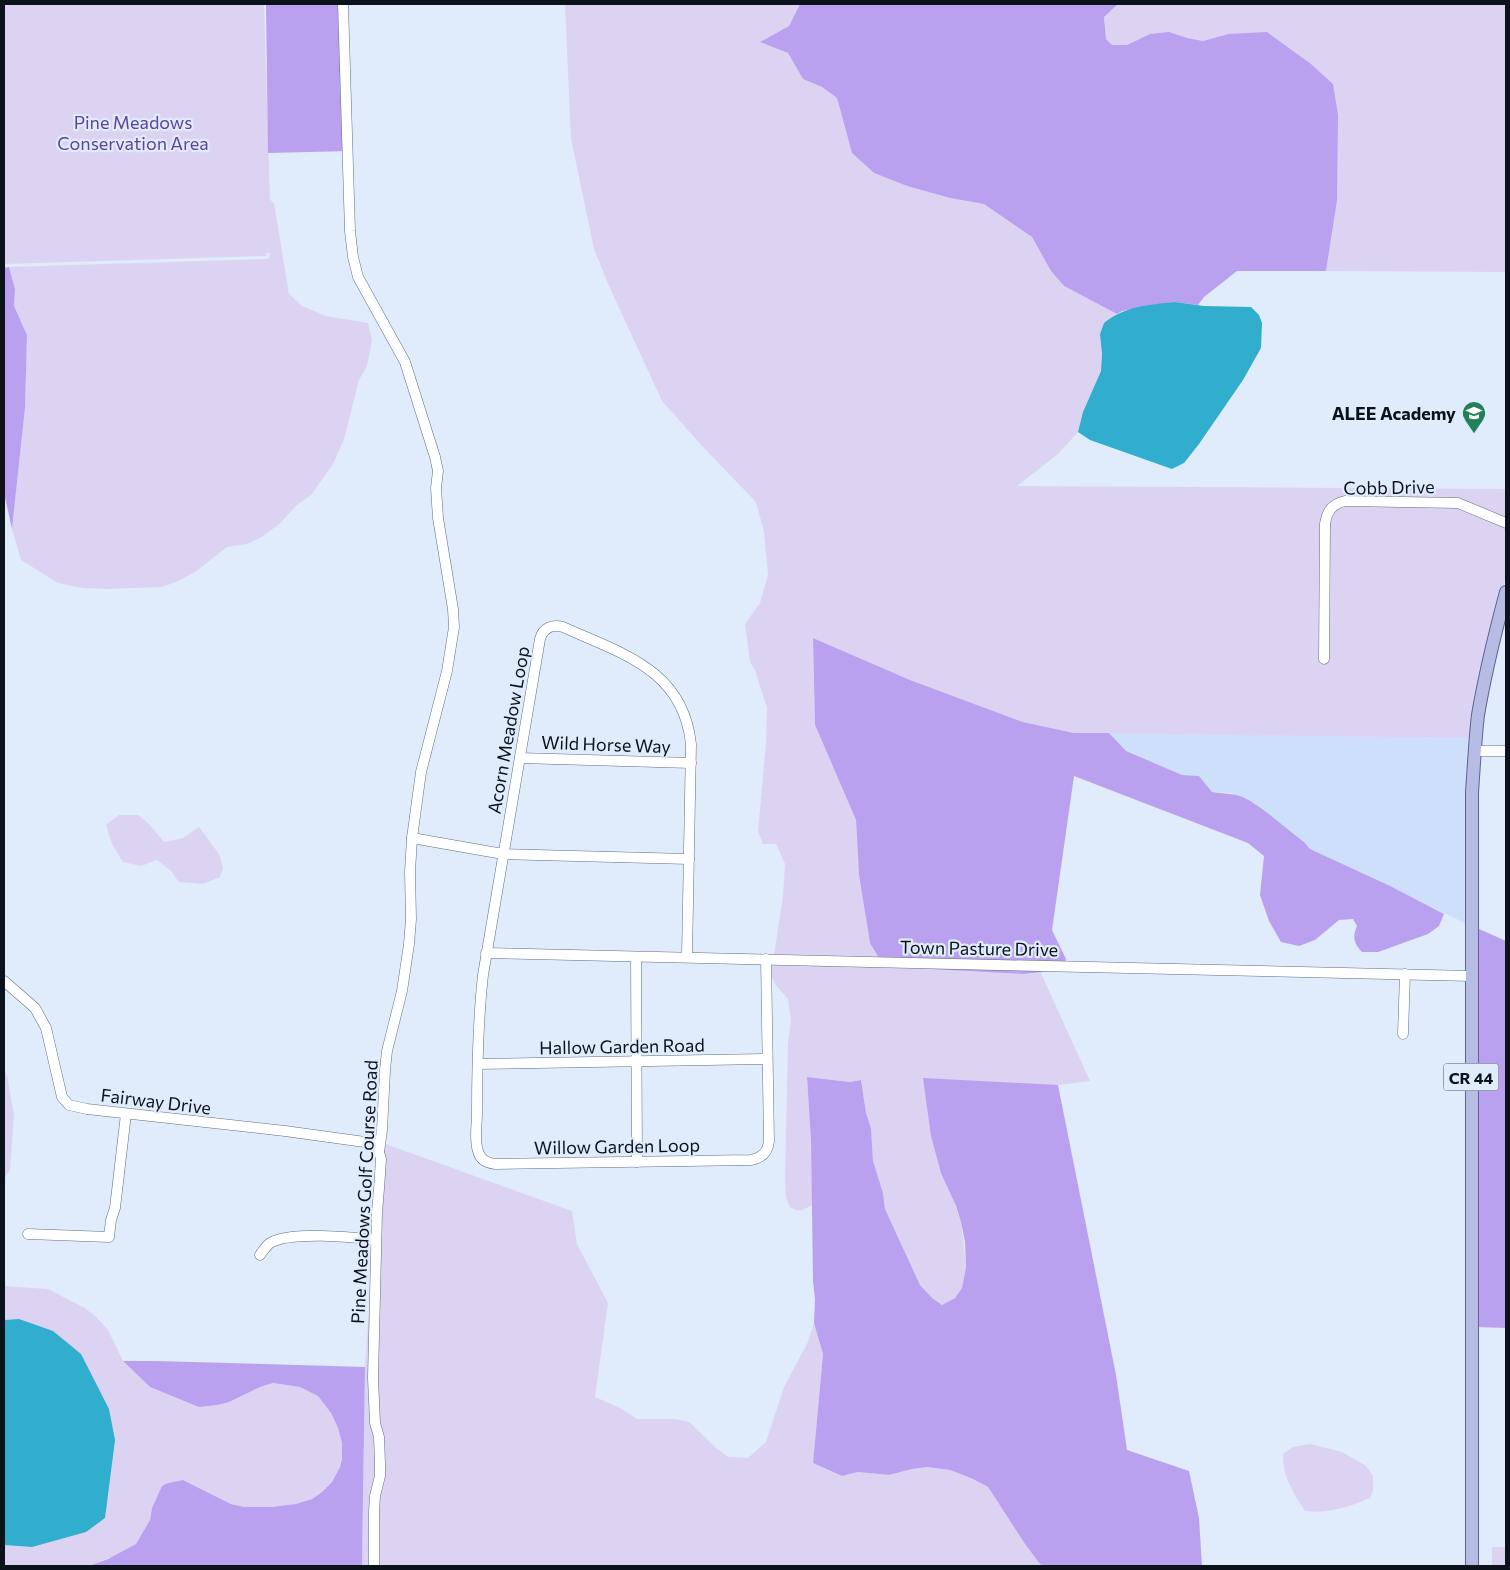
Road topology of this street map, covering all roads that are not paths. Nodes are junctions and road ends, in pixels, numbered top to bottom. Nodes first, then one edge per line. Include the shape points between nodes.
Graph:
1 (343, 4) edge
2 (1506, 523) edge
3 (1506, 592) edge
4 (1324, 659) dead end
5 (1475, 751) junction
6 (1506, 751) edge
7 (520, 758) junction
8 (691, 763) junction
9 (412, 838) junction
10 (503, 854) junction
11 (689, 859) junction
12 (486, 953) junction
13 (636, 957) junction
14 (687, 957) junction
15 (766, 959) junction
16 (1405, 974) junction
17 (1471, 976) junction
18 (4, 981) edge
19 (1403, 1034) dead end
20 (767, 1059) junction
21 (635, 1062) junction
22 (478, 1064) junction
23 (126, 1114) junction
24 (380, 1152) junction
25 (637, 1162) junction
26 (28, 1234) dead end
27 (376, 1240) junction
28 (260, 1254) dead end
29 (374, 1566) edge
30 (1472, 1566) edge

1 - 9 street, Pine Meadows Golf Course Road via 353,256 358,276 405,362 426,427 438,471 438,518 453,609 454,627 447,671 421,772
2 - 4 street, Cobb Drive via 1458,503 1345,501 1335,504 1325,524
3 - 5 main road, CR 44 via 1484,680
5 - 6 street
5 - 17 main road, CR 44
7 - 8 street, Wild Horse Way
7 - 8 street, Acorn Meadow Loop via 541,637 547,628 558,626 641,663 662,680 686,718
7 - 10 street, Acorn Meadow Loop
8 - 11 street, Acorn Meadow Loop
9 - 10 street
9 - 24 street, Pine Meadows Golf Course Road via 409,944 384,1070
10 - 11 street
10 - 12 street, Acorn Meadow Loop
11 - 14 street, Acorn Meadow Loop
12 - 13 street, Town Pasture Drive
12 - 22 street, Willow Garden Loop
13 - 14 street, Town Pasture Drive
13 - 21 street
14 - 15 street, Town Pasture Drive
15 - 16 street, Town Pasture Drive
15 - 20 street, Willow Garden Loop
16 - 17 street, Town Pasture Drive
16 - 19 street
17 - 30 main road, CR 44
18 - 23 street, Fairway Drive via 39,1012 66,1103
20 - 21 street, Hallow Garden Road
20 - 25 street, Willow Garden Loop via 768,1144 762,1156 751,1160
21 - 22 street, Hallow Garden Road
21 - 25 street
22 - 25 street, Willow Garden Loop via 477,1146 485,1161 495,1164
23 - 24 street, Fairway Drive via 372,1143
23 - 26 street via 109,1237
24 - 27 street, Pine Meadows Golf Course Road
27 - 28 street via 295,1237 269,1244
27 - 29 street, Pine Meadows Golf Course Road via 373,1378 380,1470 374,1512

